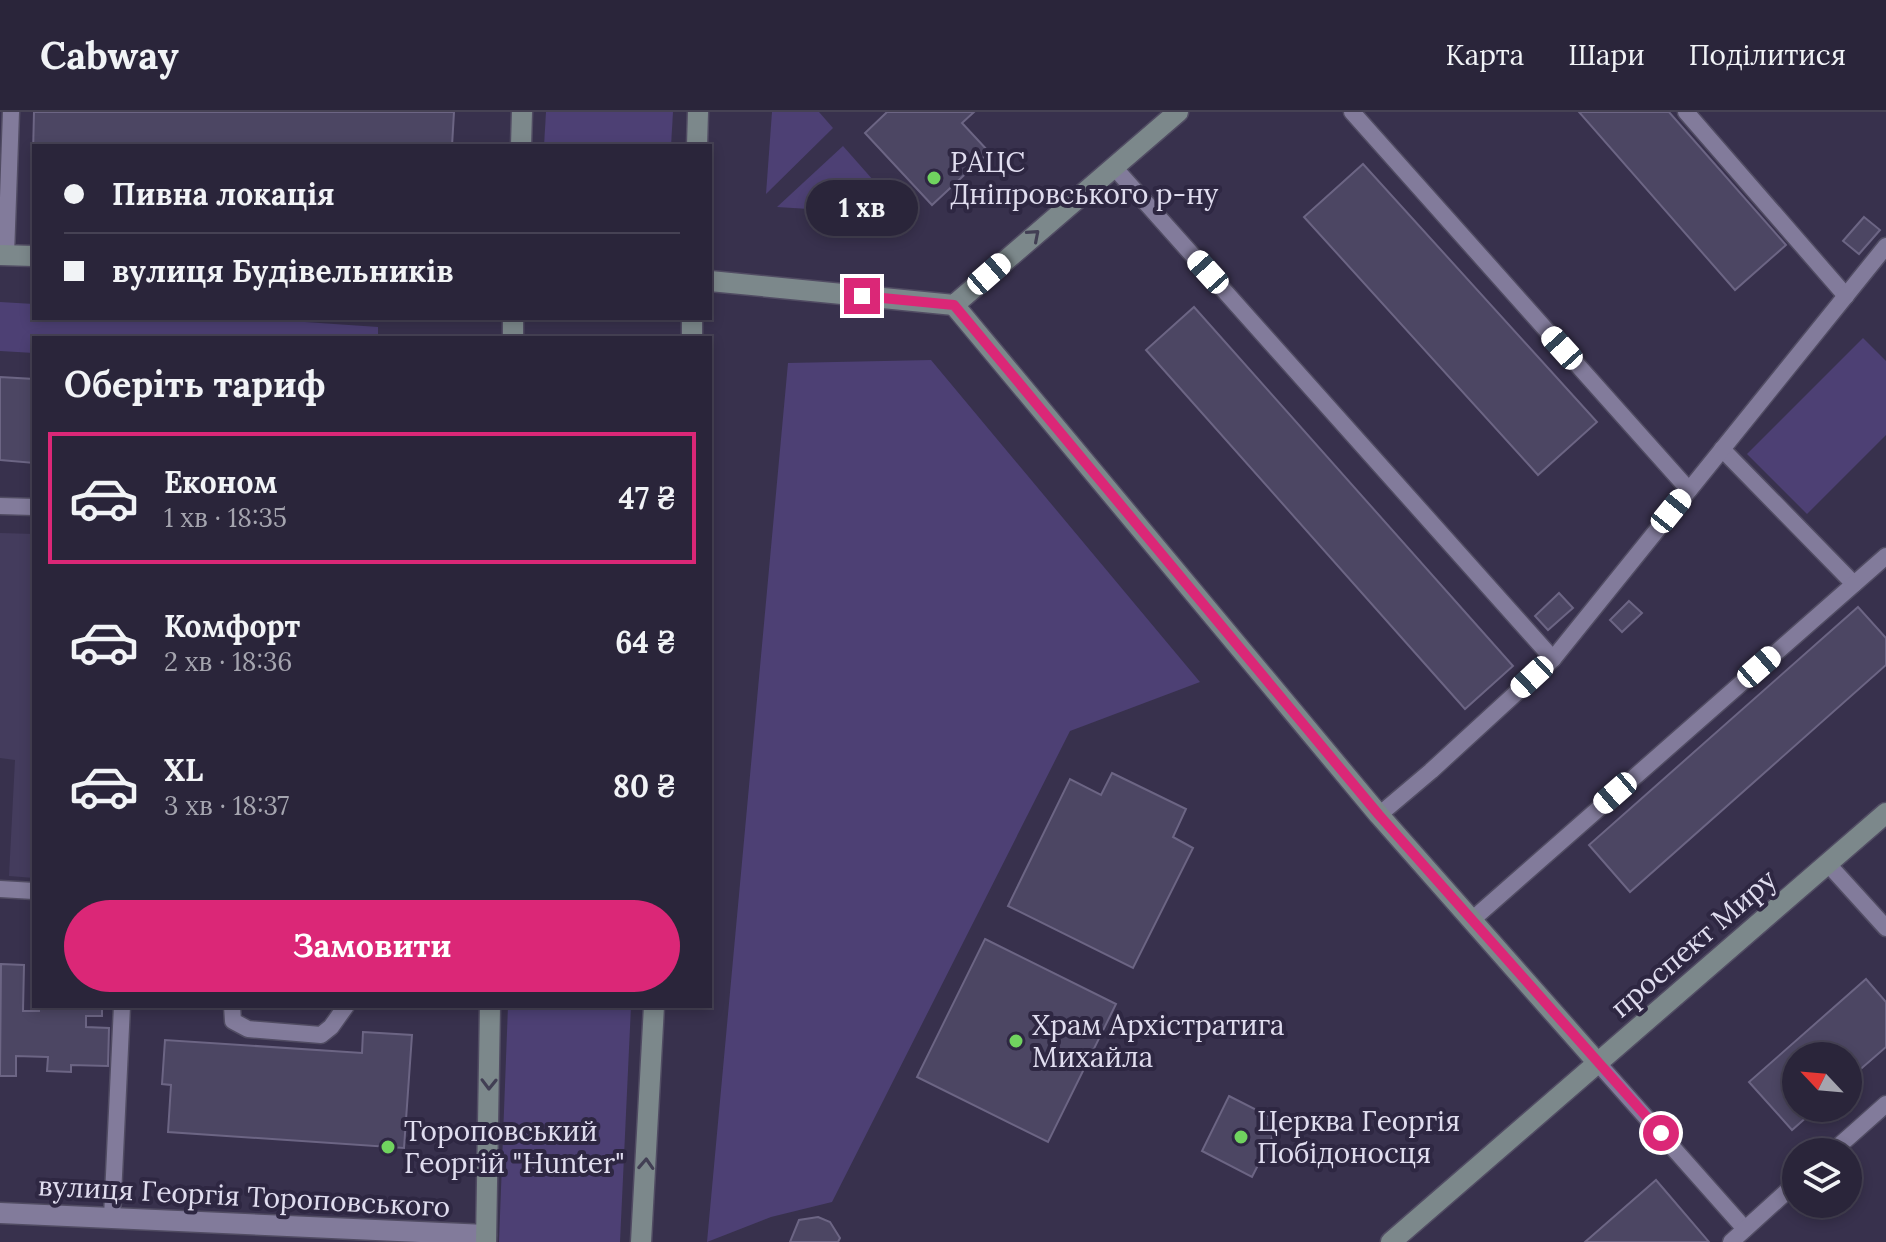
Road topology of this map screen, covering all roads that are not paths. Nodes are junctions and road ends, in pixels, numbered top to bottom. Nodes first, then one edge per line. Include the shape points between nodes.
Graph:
1 (11, 112) edge
2 (522, 112) edge
3 (698, 112) edge
4 (1178, 112) edge
5 (1352, 112) edge
6 (1686, 112) edge
7 (521, 144) edge
8 (697, 144) edge
9 (1113, 166) junction
10 (1886, 246) edge
11 (3, 255) edge
12 (32, 256) edge
13 (712, 281) edge
14 (1846, 296) junction
15 (954, 305) junction
16 (1722, 449) junction
17 (1689, 490) junction
18 (0, 506) edge
19 (32, 507) edge
20 (1886, 556) edge
21 (1854, 584) junction
22 (1553, 659) junction
23 (1886, 813) edge
24 (1379, 815) junction
25 (1828, 864) junction
26 (0, 889) edge
27 (32, 891) edge
28 (1473, 919) junction
29 (1886, 928) edge
30 (122, 1008) edge
31 (232, 1008) edge
32 (345, 1008) edge
33 (490, 1008) edge
34 (654, 1008) edge
35 (1597, 1062) junction
36 (1886, 1104) edge
37 (1848, 1138) edge
38 (1782, 1196) edge
39 (0, 1213) edge
40 (112, 1217) junction
41 (1745, 1229) junction
42 (315, 1234) edge
43 (486, 1238) edge
44 (641, 1242) edge
45 (1391, 1242) edge
46 (1731, 1242) edge

1 - 11 lane
2 - 7 main road
3 - 8 main road
4 - 9 main road
5 - 17 lane
6 - 14 lane
15 -> 9 main road
9 - 22 lane
10 - 14 lane
11 - 12 main road
13 - 15 main road
14 - 16 lane
15 - 24 main road
16 - 17 lane
16 - 21 lane
17 - 22 lane
18 - 19 lane
20 - 21 lane
21 - 28 lane
22 - 24 lane
23 - 25 main road, проспект Миру
24 - 28 main road
25 - 29 lane
25 - 35 main road, проспект Миру
26 - 27 lane
28 - 35 main road
30 - 40 lane
31 - 32 lane via 233,1021 240,1026 321,1035
33 -> 43 main road
44 -> 34 main road
35 - 41 lane
35 - 45 main road, проспект Миру
36 - 37 lane
38 - 41 lane
39 - 40 street, вулиця Георгія Тороповського
40 - 42 street, вулиця Георгія Тороповського
41 - 46 lane
42 - 43 street, вулиця Георгія Тороповського

